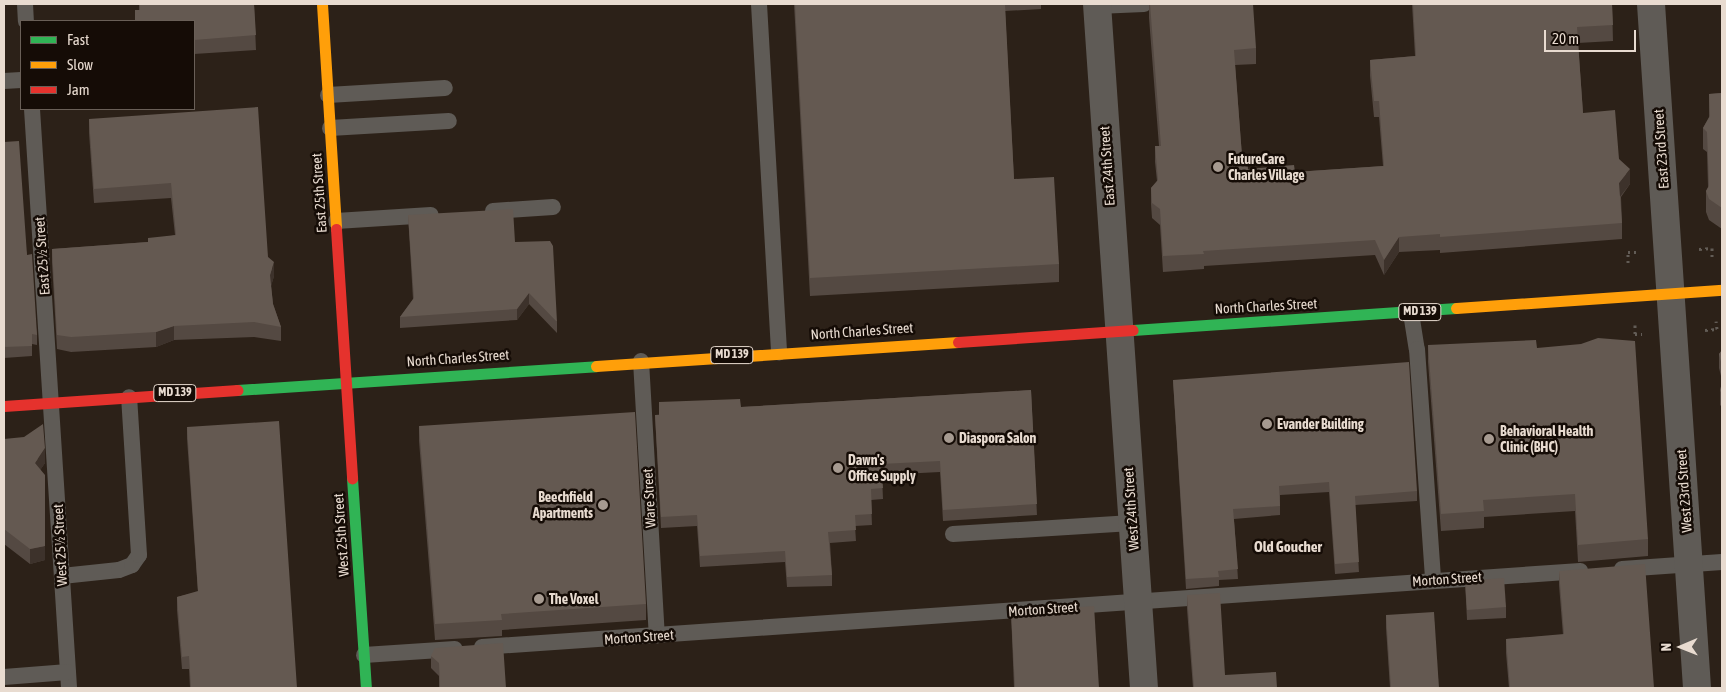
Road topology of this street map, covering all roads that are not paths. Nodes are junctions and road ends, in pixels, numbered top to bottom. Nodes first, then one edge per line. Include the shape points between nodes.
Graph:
1 (25, 4) edge
2 (322, 4) edge
3 (759, 4) edge
4 (1144, 4) edge
5 (1651, 4) edge
6 (1097, 5) edge
7 (26, 20) edge
8 (20, 80) edge
9 (4, 81) edge
10 (446, 88) dead end
11 (328, 95) junction
12 (32, 110) edge
13 (449, 121) dead end
14 (330, 128) junction
15 (553, 207) dead end
16 (478, 212) edge
17 (450, 214) edge
18 (336, 222) junction
19 (1722, 290) edge
20 (1672, 294) junction
21 (1411, 313) junction
22 (1118, 329) junction
23 (779, 352) junction
24 (641, 361) junction
25 (346, 381) junction
26 (129, 397) junction
27 (51, 402) junction
28 (4, 406) edge
29 (1132, 523) junction
30 (954, 534) dead end
31 (1722, 562) edge
32 (1689, 565) junction
33 (62, 576) junction
34 (1433, 580) junction
35 (1138, 602) junction
36 (657, 636) junction
37 (364, 655) junction
38 (4, 677) edge
39 (68, 680) edge
40 (366, 688) edge
41 (1144, 688) edge
42 (1697, 688) edge

1 - 7 lane
2 - 11 main road, East 25th Street
3 - 23 lane
4 - 6 lane
5 - 20 street, East 23rd Street
6 - 22 street, East 24th Street
8 - 9 lane
10 - 11 lane
11 - 14 main road, East 25th Street
12 - 27 lane, East 25½ Street
13 - 14 lane
14 - 18 main road, East 25th Street
15 - 16 lane
17 - 18 lane
18 - 25 main road, East 25th Street
19 - 20 main road, North Charles Street / MD 139
20 - 21 main road, North Charles Street / MD 139
20 - 32 street, West 23rd Street
21 - 22 main road, North Charles Street / MD 139
21 - 34 lane via 1417,349
22 - 23 main road, North Charles Street / MD 139
22 - 29 street, West 24th Street
23 - 24 main road, North Charles Street / MD 139
24 - 25 main road, North Charles Street / MD 139
24 - 36 lane, Ware Street
25 - 26 main road, North Charles Street / MD 139
25 - 37 main road, West 25th Street
26 - 27 main road, North Charles Street / MD 139
26 - 33 lane via 139,554 132,565 119,570
27 - 28 main road, North Charles Street / MD 139
27 - 33 lane, West 25½ Street
29 - 30 lane
29 - 35 street, West 24th Street
31 - 32 lane, Morton Street
32 - 34 lane, Morton Street
32 - 42 street, West 23rd Street
33 - 39 lane, West 25½ Street
34 - 35 lane, Morton Street
35 - 36 lane, Morton Street
35 - 41 street, West 24th Street
36 - 37 lane, Morton Street
37 - 40 main road, West 25th Street
38 - 39 lane

